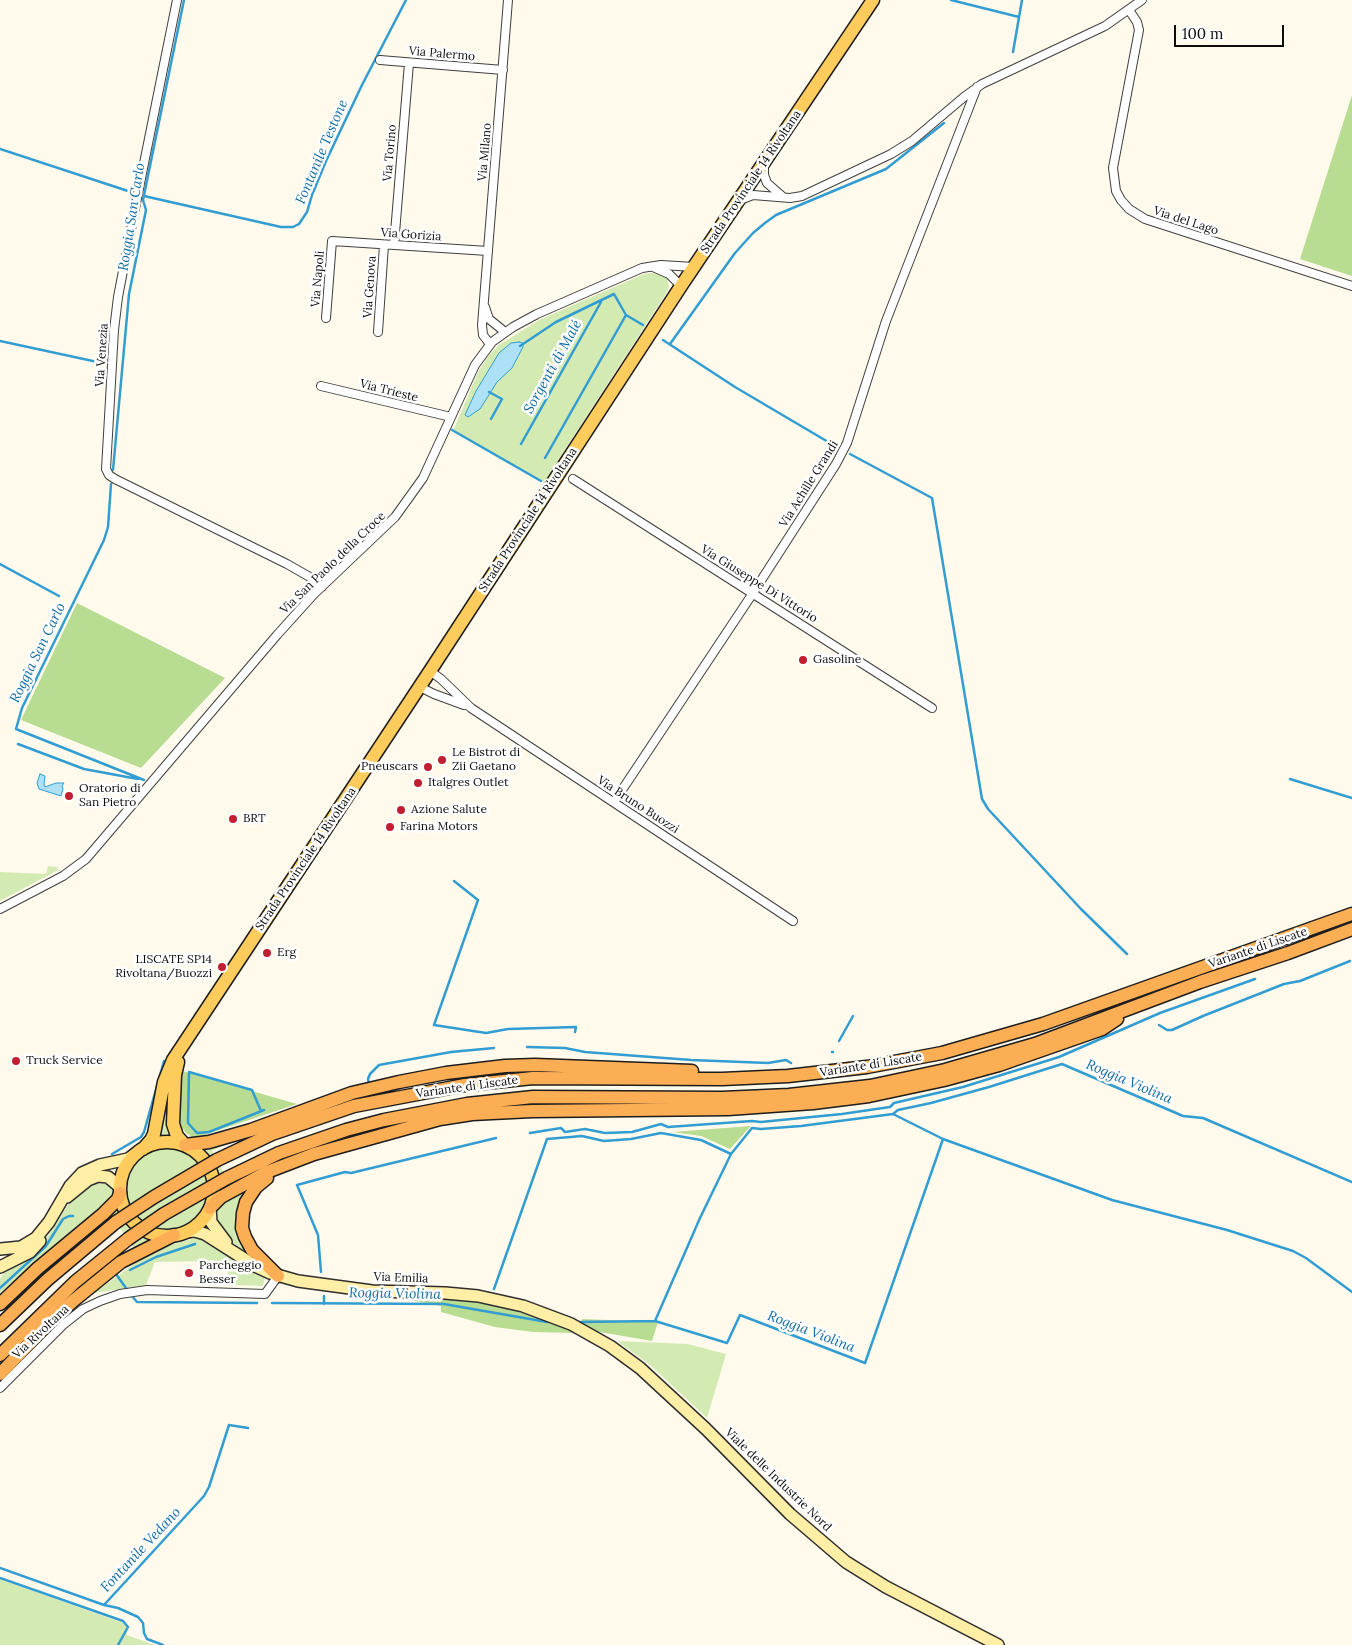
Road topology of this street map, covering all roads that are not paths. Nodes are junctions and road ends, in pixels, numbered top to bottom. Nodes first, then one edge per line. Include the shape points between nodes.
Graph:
1 (177, 0) edge
2 (508, 0) edge
3 (872, 0) edge
4 (1142, 0) edge
5 (1129, 10) junction
6 (380, 60) dead end
7 (409, 63) junction
8 (503, 70) junction
9 (977, 87) junction
10 (765, 162) junction
11 (785, 198) junction
12 (738, 201) junction
13 (332, 241) joint
14 (384, 245) junction
15 (394, 245) junction
16 (488, 251) junction
17 (651, 266) junction
18 (694, 267) junction
19 (681, 286) junction
20 (1352, 286) edge
21 (484, 305) junction
22 (326, 318) dead end
23 (378, 332) dead end
24 (505, 332) junction
25 (490, 344) junction
26 (321, 386) dead end
27 (451, 417) junction
28 (573, 480) dead end
29 (322, 586) junction
30 (753, 593) junction
31 (430, 671) junction
32 (420, 687) junction
33 (471, 708) junction
34 (932, 708) dead end
35 (614, 802) junction
36 (0, 910) edge
37 (1352, 914) edge
38 (793, 920) dead end
39 (1352, 929) edge
40 (1139, 1006) junction
41 (185, 1041) junction
42 (948, 1051) junction
43 (185, 1145) junction
44 (140, 1150) junction
45 (328, 1150) junction
46 (120, 1190) junction
47 (60, 1202) junction
48 (210, 1208) junction
49 (49, 1222) junction
50 (180, 1234) junction
51 (0, 1249) edge
52 (235, 1253) junction
53 (0, 1267) edge
54 (278, 1276) junction
55 (0, 1304) edge
56 (0, 1325) edge
57 (579, 1328) joint
58 (0, 1355) edge
59 (0, 1374) edge
60 (0, 1388) edge
61 (998, 1645) edge

1 - 29 street, Via Venezia via 118,297 106,470 115,479 288,564
2 - 8 street, Via Milano
3 - 10 main road, Strada Provinciale 14 Rivoltana
4 - 5 street
5 - 9 street via 1088,34
5 - 20 street, Via del Lago via 1139,30 1113,168 1116,191 1121,200 1145,219
6 - 7 street, Via Palermo
7 - 8 street, Via Palermo
7 - 15 street, Via Torino
8 - 16 street, Via Milano
9 - 11 street via 894,152 812,193
9 - 30 street, Via Achille Grandi via 886,321 847,443
10 - 11 street via 767,183
10 - 12 main road, Strada Provinciale 14 Rivoltana
11 - 12 street via 754,195
12 - 18 main road, Strada Provinciale 14 Rivoltana
13 - 14 street, Via Gorizia
13 - 22 street, Via Napoli
14 - 15 street, Via Gorizia
14 - 23 street, Via Genova
15 - 16 street, Via Gorizia
16 - 21 street, Via Milano
17 - 18 street, Via San Paolo della Croce
17 - 19 street via 667,273
17 - 24 street, Via San Paolo della Croce via 537,314
18 - 19 main road, Strada Provinciale 14 Rivoltana
19 - 31 main road, Strada Provinciale 14 Rivoltana
21 - 24 street via 490,319
21 - 25 street, Via Milano via 482,328 484,338
24 - 25 street, Via San Paolo della Croce
25 - 27 street, Via San Paolo della Croce via 475,365
26 - 27 street, Via Trieste
27 - 29 street, Via San Paolo della Croce via 423,478 405,505
28 - 30 street, Via Giuseppe Di Vittorio
29 - 36 street, Via San Paolo della Croce via 86,858 63,876
30 - 34 street, Via Giuseppe Di Vittorio
30 - 35 street, Via Achille Grandi
31 - 32 main road, Strada Provinciale 14 Rivoltana
31 - 33 street, Via Bruno Buozzi
32 - 33 street, Via Bruno Buozzi
32 - 41 main road, Strada Provinciale 14 Rivoltana
33 - 35 street, Via Bruno Buozzi
35 - 38 street, Via Bruno Buozzi
37 - 42 highway, Variante di Liscate via 1044,1024
39 - 40 highway, Variante di Liscate
40 - 45 highway via 1102,1029 1020,1058 944,1080 868,1096 728,1109 472,1114 440,1119
40 - 58 highway, Variante di Liscate, bridge via 999,1055 870,1086 748,1097 527,1098 441,1108 323,1137 279,1153 227,1178 164,1214 74,1282
41 - 43 main road, Strada Provinciale 14 Rivoltana via 175,1075 173,1119 176,1133
41 - 44 main road, Strada Provinciale 14 Rivoltana via 167,1072 154,1134
42 - 43 highway via 770,1072 536,1065 459,1072 360,1091 251,1130
42 - 56 highway, Variante di Liscate, bridge via 805,1075 722,1079 533,1078 368,1103 272,1134 217,1160 154,1196 116,1222
43 - 44 main road via 164,1142
43 - 48 main road via 201,1156 211,1173 214,1192
44 - 46 main road via 124,1170
44 - 47 main road via 128,1159 82,1173
45 - 48 highway via 267,1172 221,1197
45 - 54 highway via 267,1178 246,1202 242,1223 247,1242 258,1258
46 - 47 main road via 108,1177 98,1176
46 - 50 main road via 125,1210 138,1226 155,1234
46 - 55 highway via 118,1199 103,1214
47 - 49 main road
48 - 50 main road via 201,1221
48 - 52 main road, Via Emilia via 213,1226
49 - 51 main road via 36,1238 24,1246
49 - 53 main road via 36,1246
50 - 52 main road, Via Emilia via 193,1231 204,1234
50 - 59 highway via 121,1262 73,1301
52 - 54 main road, Via Emilia
54 - 57 main road, Via Emilia via 310,1284 372,1291 491,1298 535,1310
54 - 60 street, Via Rivoltana via 265,1294 161,1290 124,1293 100,1301 70,1319
57 - 61 main road, Viale delle Industrie Nord via 617,1350 649,1375 790,1514 846,1562 886,1587

